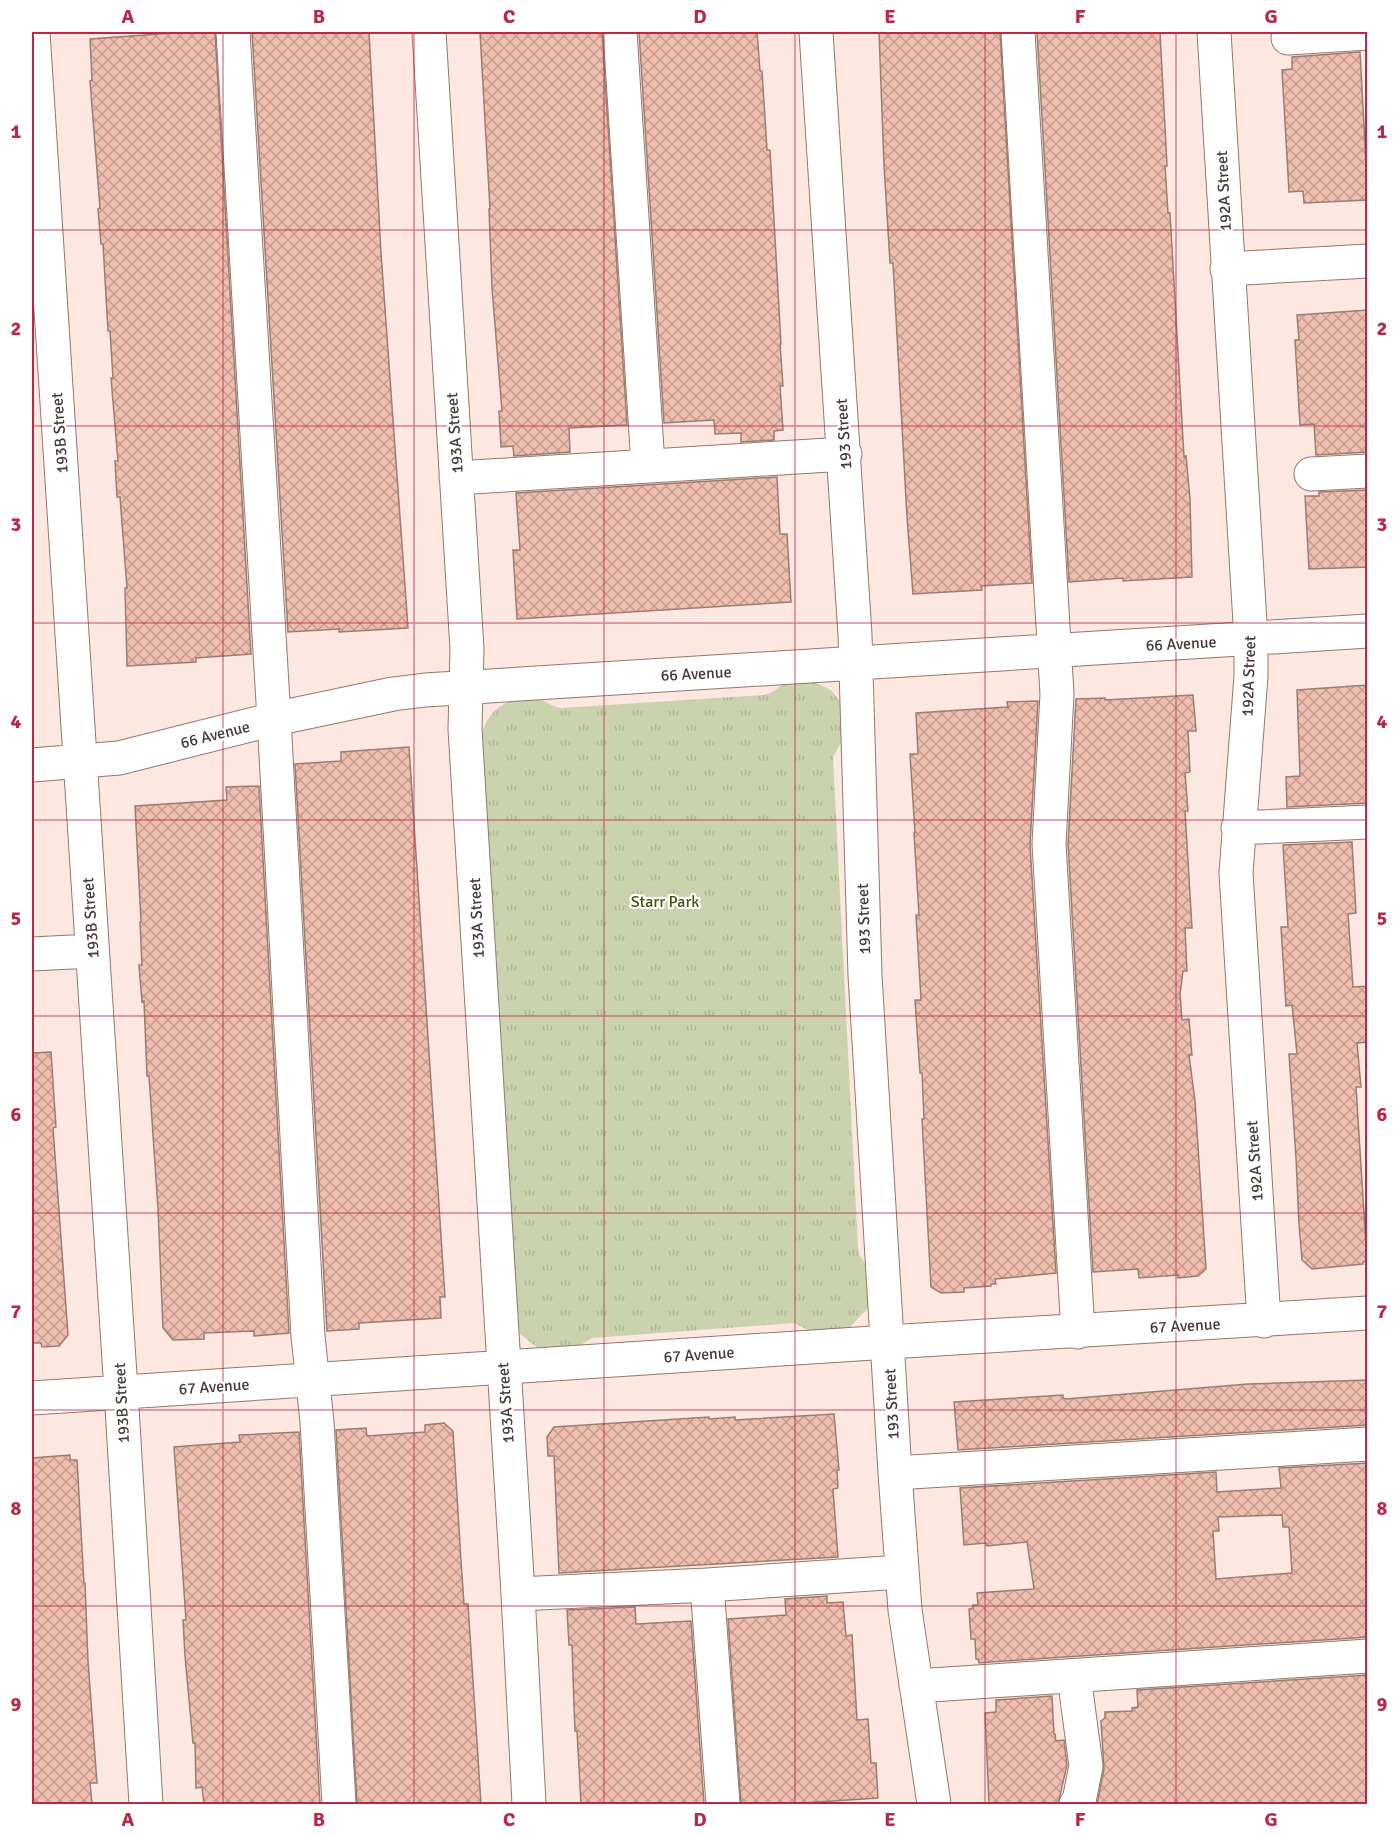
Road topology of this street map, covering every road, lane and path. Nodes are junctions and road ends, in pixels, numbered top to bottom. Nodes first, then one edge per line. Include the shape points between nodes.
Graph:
1 (33, 32) edge
2 (233, 32) edge
3 (429, 32) edge
4 (620, 32) edge
5 (816, 32) edge
6 (1018, 32) edge
7 (1214, 32) edge
8 (1368, 33) edge
9 (1288, 38) dead end
10 (1368, 261) edge
11 (1227, 269) junction
12 (42, 340) edge
13 (844, 454) junction
14 (648, 465) junction
15 (1368, 471) edge
16 (1311, 474) dead end
17 (456, 478) junction
18 (1368, 631) edge
19 (1251, 639) junction
20 (1055, 650) junction
21 (856, 664) junction
22 (466, 687) junction
23 (274, 719) junction
24 (79, 763) junction
25 (32, 765) edge
26 (1368, 822) edge
27 (1238, 828) junction
28 (92, 951) junction
29 (32, 954) edge
30 (1368, 1313) edge
31 (1264, 1321) junction
32 (1078, 1332) junction
33 (888, 1342) junction
34 (503, 1367) junction
35 (312, 1379) junction
36 (121, 1391) junction
37 (32, 1398) edge
38 (1368, 1444) edge
39 (895, 1473) junction
40 (902, 1572) junction
41 (707, 1585) junction
42 (518, 1594) junction
43 (1368, 1656) edge
44 (1074, 1676) junction
45 (916, 1686) junction
46 (146, 1804) edge
47 (339, 1804) edge
48 (529, 1804) edge
49 (723, 1804) edge
50 (934, 1804) edge
51 (1076, 1804) edge

1 - 12 street, 193B Street
2 - 23 street
3 - 17 street, 193A Street
4 - 14 street
5 - 13 street, 193 Street
6 - 20 street
7 - 11 street, 192A Street
8 - 9 street
10 - 11 street
11 - 19 street, 192A Street
12 - 24 street, 193B Street
13 - 14 street
13 - 21 street, 193 Street
14 - 17 street
15 - 16 street
17 - 22 street, 193A Street
18 - 19 street, 66 Avenue
19 - 20 street, 66 Avenue
19 - 27 street, 192A Street
20 - 21 street, 66 Avenue
20 - 32 street via 1050,871
21 - 22 street, 66 Avenue
21 - 33 street, 193 Street via 866,975
22 - 23 street, 66 Avenue via 393,694
22 - 34 street, 193A Street via 465,729
23 - 24 street, 66 Avenue via 118,758
23 - 35 street
24 - 25 street, 66 Avenue
24 - 28 street, 193B Street
26 - 27 street
27 - 31 street, 192A Street via 1236,873
28 - 29 street
28 - 36 street, 193B Street
30 - 31 street, 67 Avenue
31 - 32 street, 67 Avenue
32 - 33 street, 67 Avenue
33 - 34 street, 67 Avenue
33 - 39 street, 193 Street
34 - 35 street, 67 Avenue
34 - 42 street, 193A Street
35 - 36 street, 67 Avenue
35 - 47 street
36 - 37 street, 67 Avenue
36 - 46 street, 193B Street
38 - 39 street
39 - 40 street, 193 Street
40 - 41 street
40 - 45 street, 193 Street
41 - 42 street
41 - 49 street
42 - 48 street, 193A Street
43 - 44 street
44 - 45 street
44 - 51 street via 1086,1766
45 - 50 street, 193 Street

